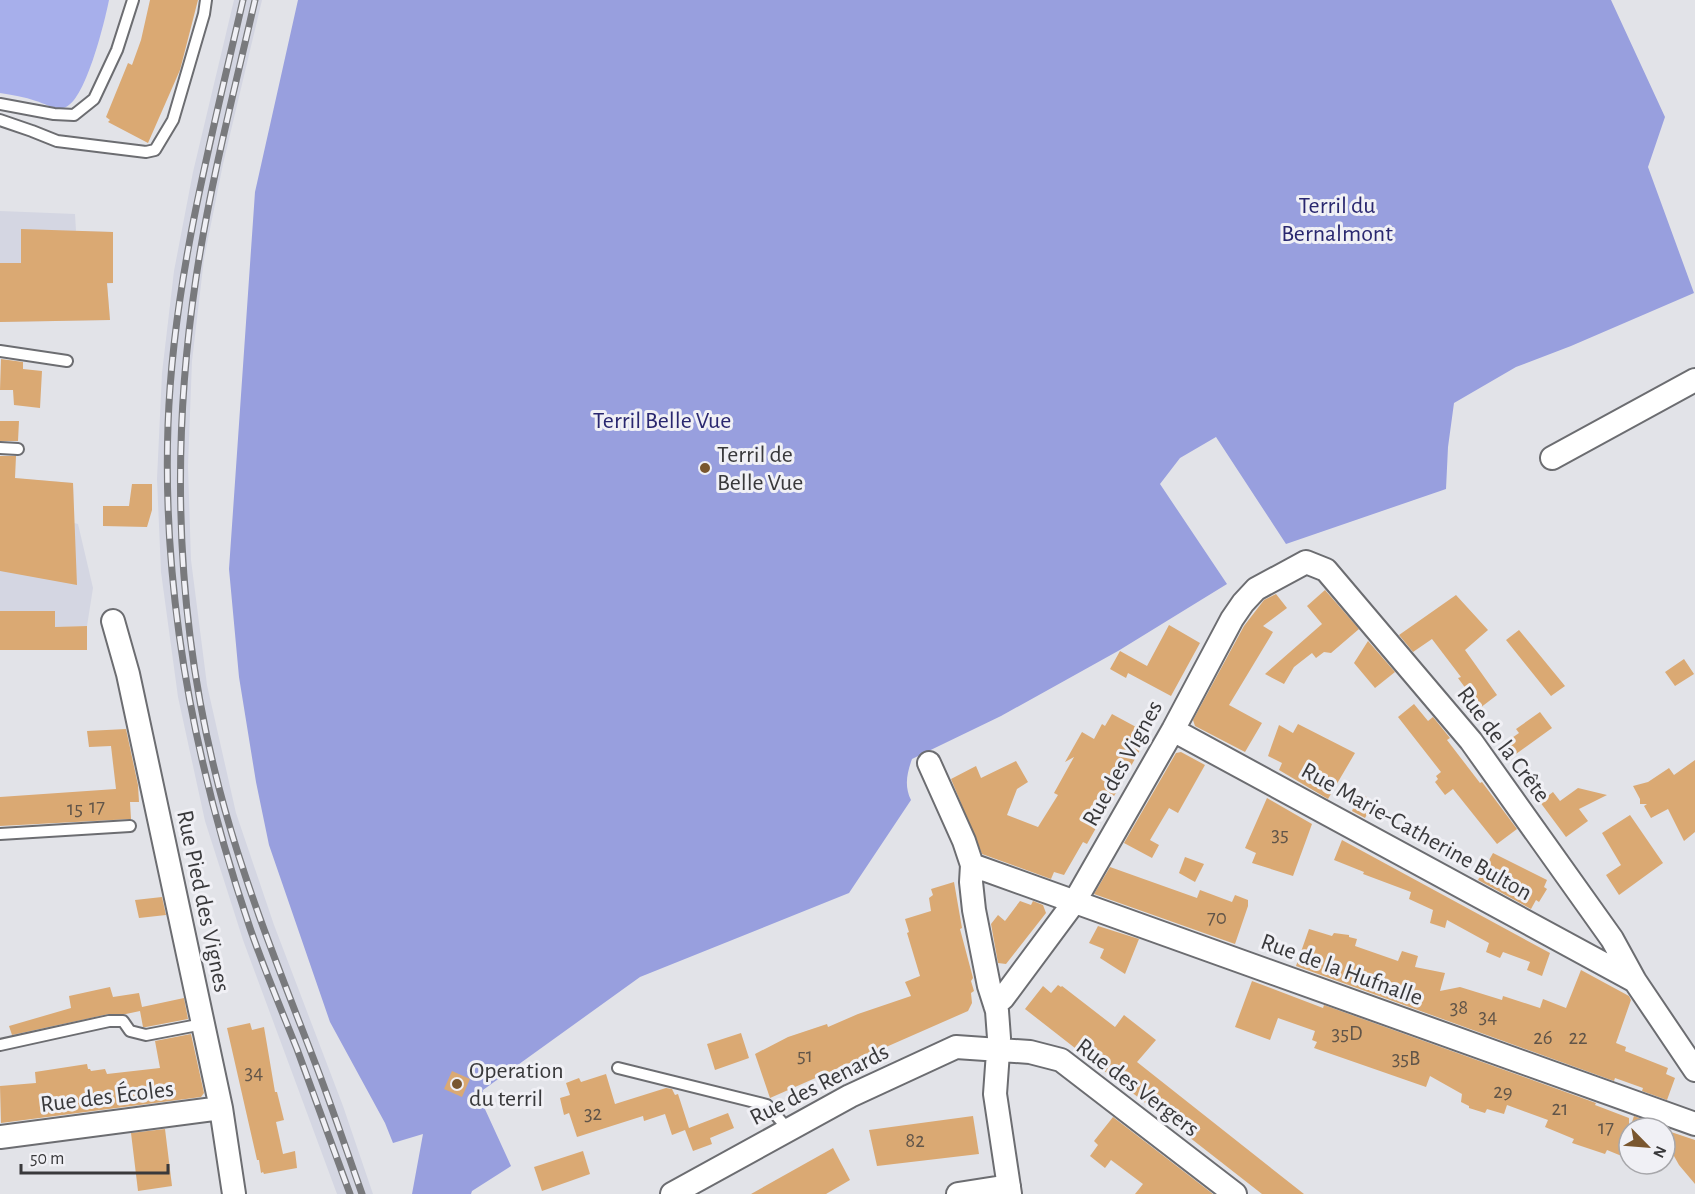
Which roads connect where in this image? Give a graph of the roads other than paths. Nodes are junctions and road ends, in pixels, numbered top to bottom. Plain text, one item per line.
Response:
1 (133, 0) edge
2 (206, 0) edge
3 (0, 104) edge
4 (0, 120) edge
5 (0, 351) edge
6 (67, 361) dead end
7 (1695, 380) edge
8 (0, 448) edge
9 (18, 449) dead end
10 (1552, 458) dead end
11 (1306, 562) joint
12 (113, 621) dead end
13 (1173, 730) junction
14 (929, 763) dead end
15 (130, 826) dead end
16 (0, 834) edge
17 (972, 865) junction
18 (1076, 901) junction
19 (1635, 981) junction
20 (995, 1005) junction
21 (203, 1024) junction
22 (0, 1045) edge
23 (998, 1049) junction
24 (618, 1068) dead end
25 (1695, 1070) edge
26 (221, 1108) junction
27 (1695, 1124) edge
28 (788, 1129) junction
29 (0, 1137) edge
30 (1010, 1190) edge
31 (234, 1194) edge
32 (672, 1194) edge
33 (958, 1194) edge
34 (1235, 1194) edge

1 - 3 lane
2 - 4 lane
5 - 6 lane
7 - 10 street
8 - 9 lane
11 - 13 street, Rue des Vignes
11 - 19 street, Rue de la Crête
12 - 21 street, Rue Pied des Vignes
13 - 18 street, Rue des Vignes
13 - 19 street, Rue Marie-Catherine Bulton
14 - 17 street
15 - 16 lane
17 - 18 street, Rue de la Hufnalle
17 - 20 street
18 - 20 street, Rue des Vignes
18 - 27 street, Rue de la Hufnalle
19 - 25 street, Rue de la Crête
20 - 23 street
21 - 22 lane
21 - 26 street, Rue Pied des Vignes
23 - 28 street, Rue des Renards
23 - 30 street
23 - 34 street, Rue des Vergers
24 - 28 lane
26 - 29 street, Rue des Écoles
26 - 31 street, Rue Pied des Vignes
28 - 32 street, Rue des Renards
30 - 33 street

